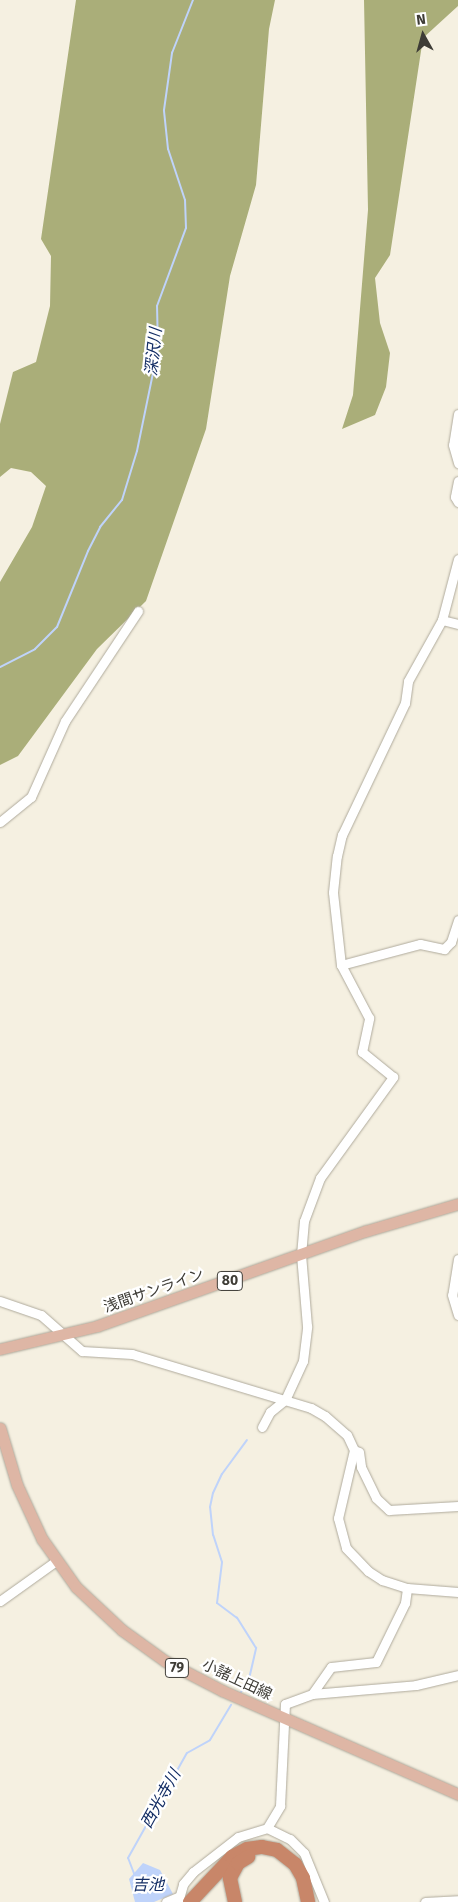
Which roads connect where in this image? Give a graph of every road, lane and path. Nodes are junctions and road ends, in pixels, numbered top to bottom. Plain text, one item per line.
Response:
1 (458, 414) edge
2 (458, 463) edge
3 (458, 481) edge
4 (458, 502) edge
5 (458, 559) edge
6 (138, 611) dead end
7 (442, 620) junction
8 (458, 624) edge
9 (0, 822) edge
10 (458, 920) edge
11 (341, 965) junction
12 (458, 1204) edge
13 (301, 1255) junction
14 (458, 1259) edge
15 (0, 1301) edge
16 (458, 1315) edge
17 (64, 1336) junction
18 (0, 1350) edge
19 (285, 1400) junction
20 (262, 1427) dead end
21 (0, 1428) edge
22 (354, 1450) junction
23 (458, 1506) edge
24 (56, 1560) junction
25 (407, 1588) junction
26 (458, 1592) edge
27 (0, 1601) edge
28 (458, 1675) edge
29 (312, 1694) junction
30 (283, 1718) junction
31 (458, 1794) edge
32 (267, 1828) junction
33 (182, 1900) edge
34 (458, 1900) edge
35 (166, 1902) edge
36 (235, 1902) edge
37 (300, 1902) edge
38 (308, 1902) edge
39 (324, 1902) edge
40 (425, 1902) edge

1 - 2 street
3 - 4 street
5 - 7 street
6 - 9 street
7 - 8 street
7 - 11 street
10 - 11 street
11 - 13 street
12 - 13 main road, 浅間サンライン / 80
13 - 17 main road, 浅間サンライン / 80
13 - 19 street
14 - 16 street
15 - 17 street
17 - 18 main road, 浅間サンライン / 80
17 - 19 street
19 - 20 street
19 - 22 street
21 - 24 main road, 小諸上田線 / 79
22 - 23 street
22 - 25 street
24 - 27 street
24 - 30 main road, 小諸上田線 / 79
25 - 26 street
25 - 29 street
28 - 29 street
29 - 30 street
30 - 31 main road, 小諸上田線 / 79
30 - 32 street
32 - 33 street
32 - 39 street
33 - 35 street
33 - 38 highway
34 - 40 street
36 - 37 highway

